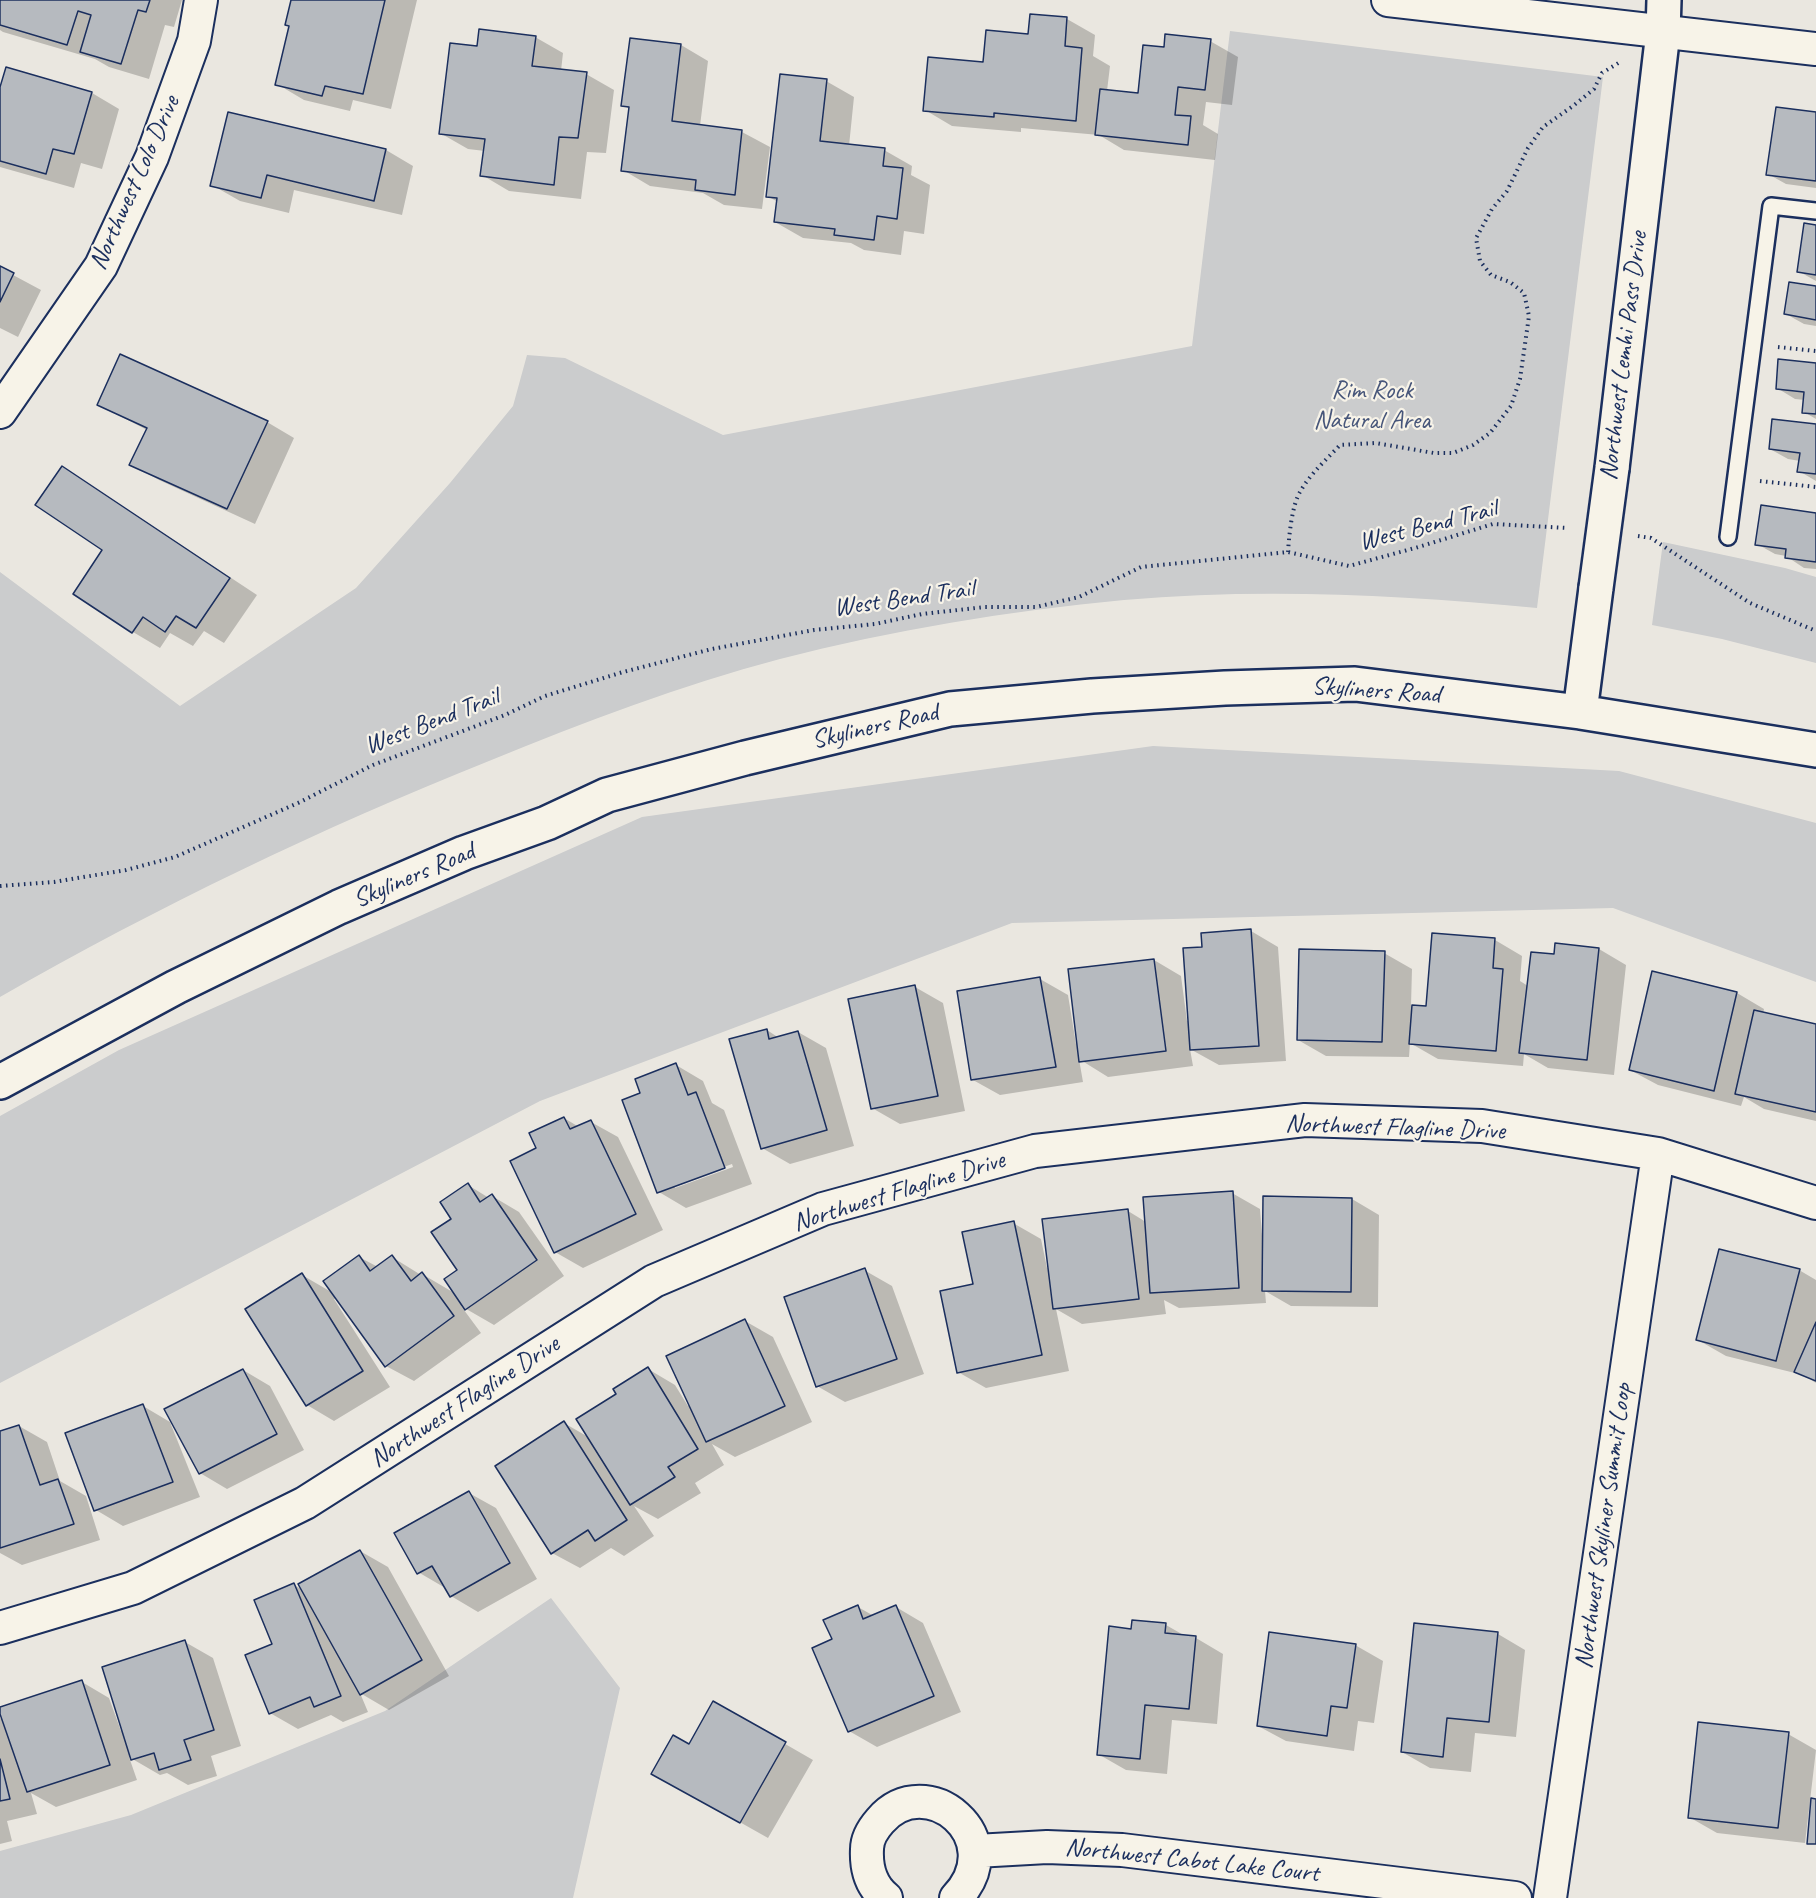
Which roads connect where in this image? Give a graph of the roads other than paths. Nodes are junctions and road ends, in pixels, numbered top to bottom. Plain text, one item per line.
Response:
1 (201, 0) edge
2 (1388, 0) edge
3 (1664, 0) edge
4 (1662, 32) junction
5 (1816, 49) edge
6 (1816, 211) edge
7 (0, 412) edge
8 (1728, 537) dead end
9 (1580, 712) junction
10 (1816, 750) edge
11 (0, 1082) edge
12 (1658, 1154) junction
13 (1816, 1203) edge
14 (0, 1628) edge
15 (976, 1851) junction
16 (886, 1898) edge
17 (956, 1898) edge
18 (1515, 1898) edge
19 (1550, 1898) edge

1 - 7 street, Northwest Lolo Drive
2 - 4 street
3 - 4 street, Northwest Lemhi Pass Drive
4 - 5 street
4 - 9 street, Northwest Lemhi Pass Drive, bridge
6 - 8 lane
9 - 10 street, Skyliners Road
9 - 11 street, Skyliners Road
12 - 13 street, Northwest Flagline Drive
12 - 14 street, Northwest Flagline Drive
12 - 19 street, Northwest Skyliner Summit Loop
15 - 16 street
15 - 17 street
15 - 18 street, Northwest Cabot Lake Court

